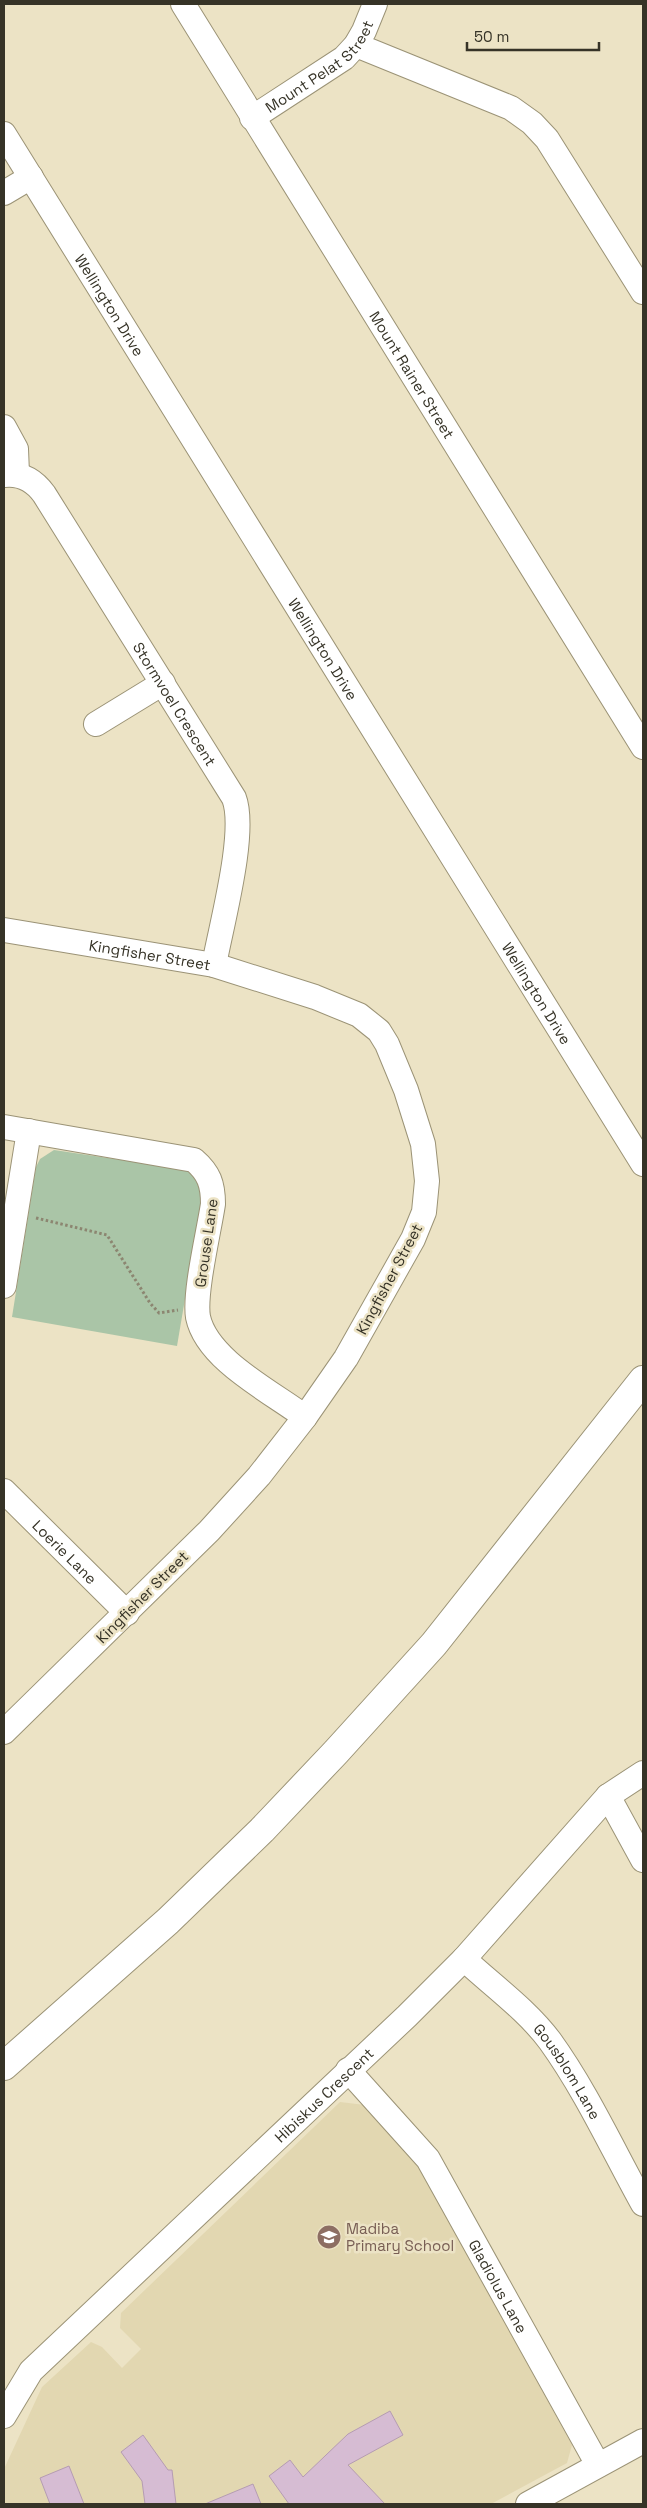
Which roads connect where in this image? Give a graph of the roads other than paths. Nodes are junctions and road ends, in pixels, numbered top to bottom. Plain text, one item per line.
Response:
1 (183, 4) edge
2 (375, 4) edge
3 (356, 45) junction
4 (252, 118) junction
5 (4, 134) edge
6 (31, 177) junction
7 (4, 193) edge
8 (643, 292) edge
9 (4, 427) edge
10 (10, 474) edge
11 (163, 683) junction
12 (96, 724) dead end
13 (643, 747) edge
14 (4, 930) edge
15 (214, 965) junction
16 (4, 1127) edge
17 (29, 1131) junction
18 (643, 1164) edge
19 (4, 1286) edge
20 (643, 1380) edge
21 (304, 1417) junction
22 (4, 1491) edge
23 (127, 1613) junction
24 (4, 1732) edge
25 (643, 1773) edge
26 (608, 1796) junction
27 (643, 1860) edge
28 (464, 1959) junction
29 (4, 2066) edge
30 (348, 2070) junction
31 (643, 2204) edge
32 (4, 2416) edge
33 (643, 2441) edge
34 (598, 2465) junction
35 (528, 2504) edge

1 - 4 street, Mount Rainer Street
2 - 3 street, Mount Pelat Street
3 - 4 street, Mount Pelat Street
3 - 8 street
4 - 13 street, Mount Rainer Street
5 - 6 street, Wellington Drive
6 - 7 street
6 - 18 street, Wellington Drive
9 - 10 street, Stormvoel Crescent
10 - 11 street, Stormvoel Crescent
11 - 12 street
11 - 15 street, Stormvoel Crescent
14 - 15 street, Kingfisher Street
15 - 21 street, Kingfisher Street
16 - 17 street, Grouse Lane
17 - 19 street
17 - 21 street, Grouse Lane
20 - 29 main road
21 - 23 street, Kingfisher Street
22 - 23 street, Loerie Lane
23 - 24 street, Kingfisher Street
25 - 26 street, Hibiskus Crescent
26 - 27 street
26 - 28 street, Hibiskus Crescent
28 - 30 street, Hibiskus Crescent
28 - 31 street, Gousblom Lane
30 - 32 street, Hibiskus Crescent
30 - 34 street, Gladiolus Lane
33 - 34 street
34 - 35 street

